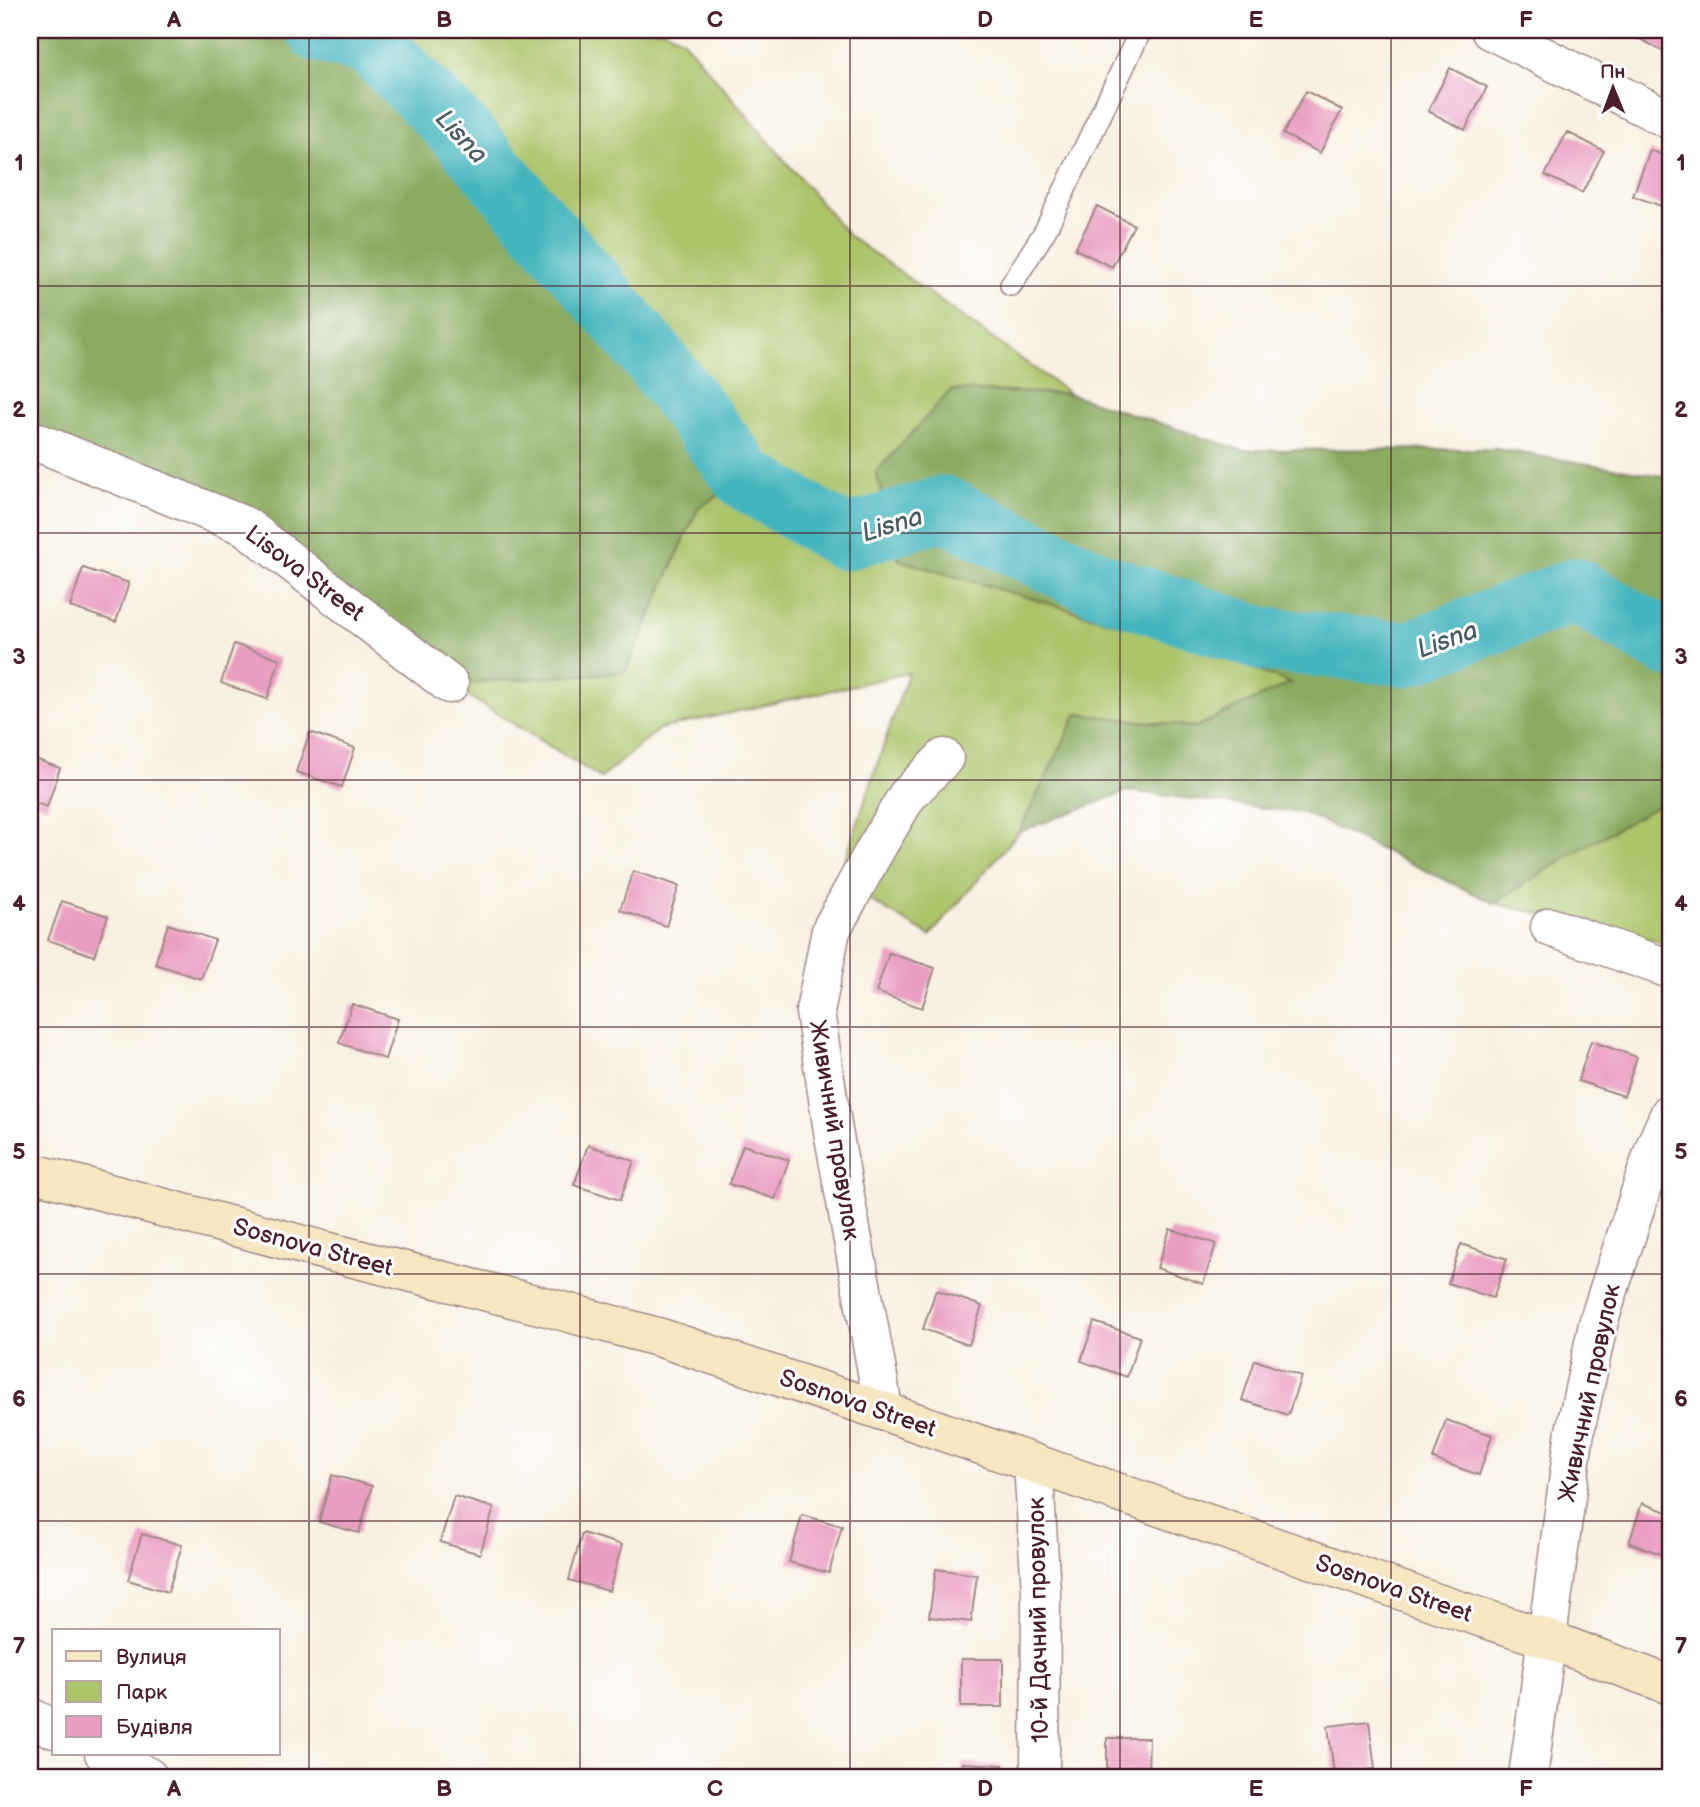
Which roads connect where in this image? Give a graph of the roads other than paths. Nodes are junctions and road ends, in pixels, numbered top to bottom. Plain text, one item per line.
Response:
1 (1141, 30) edge
2 (1490, 30) edge
3 (1670, 120) edge
4 (1011, 285) dead end
5 (30, 439) edge
6 (449, 684) dead end
7 (944, 758) dead end
8 (1550, 927) dead end
9 (1670, 969) edge
10 (1670, 1113) edge
11 (30, 1172) edge
12 (883, 1411) junction
13 (1033, 1463) junction
14 (1547, 1639) junction
15 (1670, 1685) edge
16 (30, 1717) edge
17 (52, 1728) edge
18 (108, 1755) edge
19 (148, 1777) edge
20 (1040, 1777) edge
21 (1528, 1777) edge

1 - 4 lane
2 - 3 street
5 - 6 street, Lisova Street
7 - 12 street, Живичний провулок
8 - 9 street
10 - 14 street, Живичний провулок
11 - 12 street, Sosnova Street
12 - 13 street, Sosnova Street
13 - 14 street, Sosnova Street
13 - 20 street, 10-й Дачний провулок
14 - 15 street, Sosnova Street
14 - 21 street, Живичний провулок
16 - 17 street
18 - 19 street

